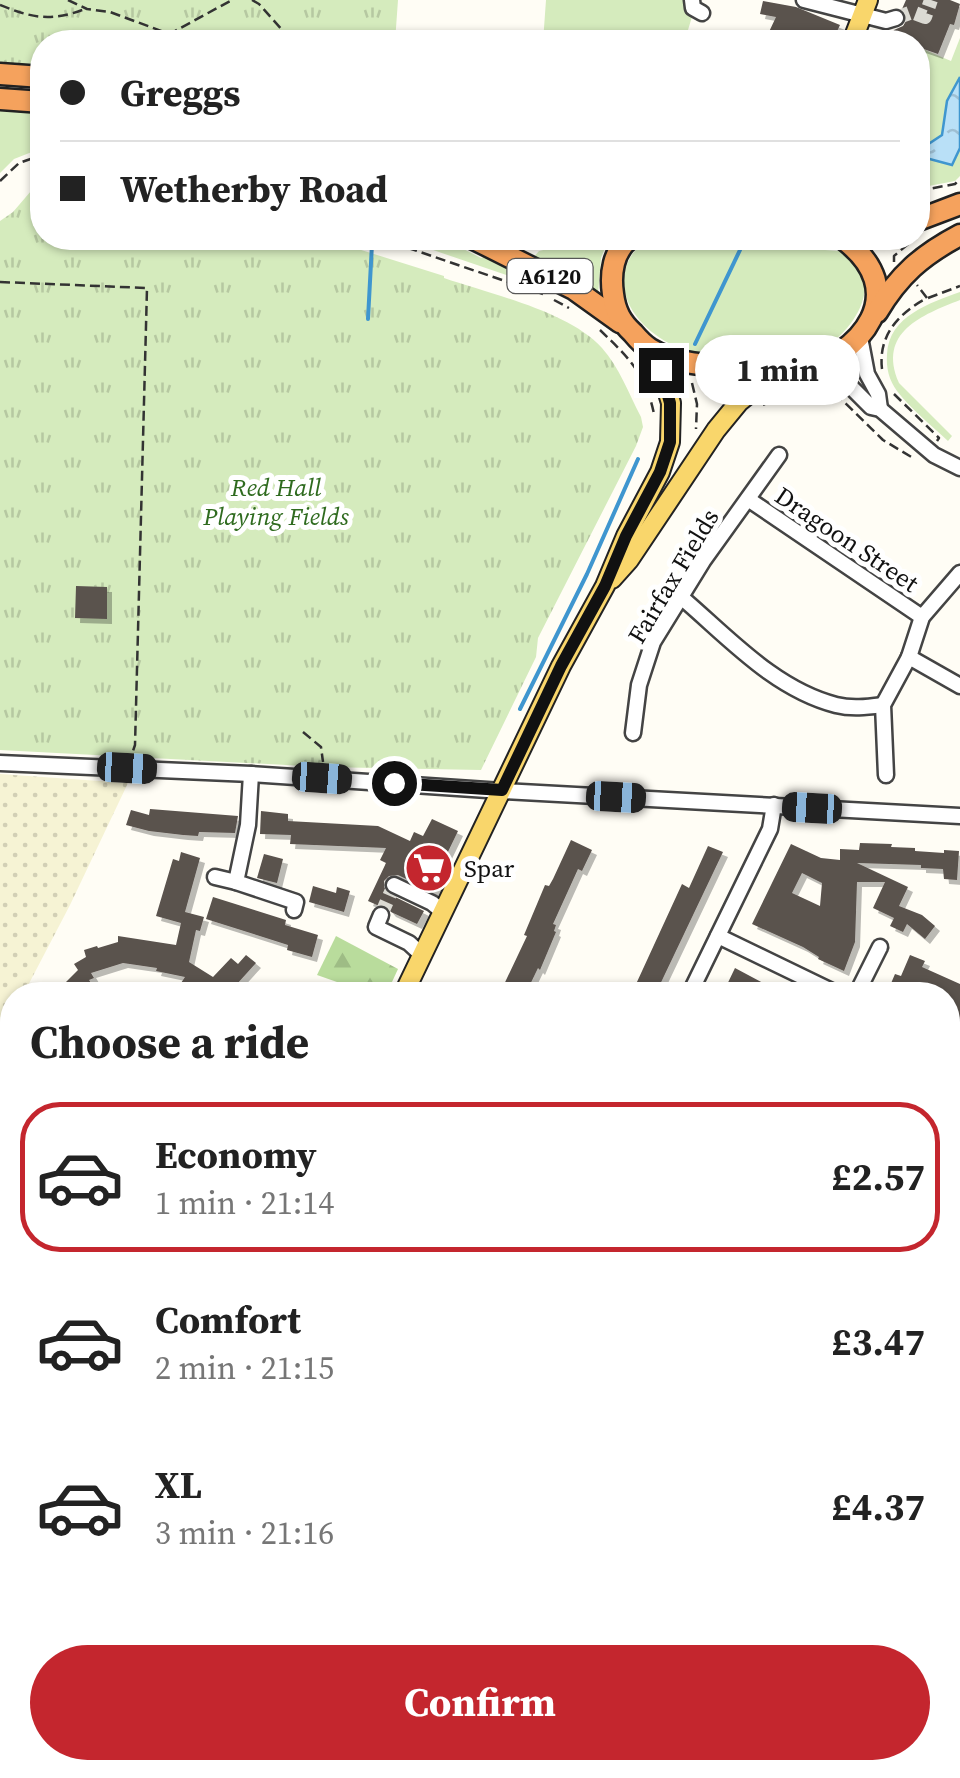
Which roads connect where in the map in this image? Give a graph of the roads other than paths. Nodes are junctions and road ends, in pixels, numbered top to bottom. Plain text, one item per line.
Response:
1 (804, 0) edge
2 (866, 7) edge
3 (896, 18) dead end
4 (0, 74) edge
5 (30, 75) edge
6 (0, 100) edge
7 (30, 101) edge
8 (960, 204) edge
9 (930, 215) edge
10 (960, 236) edge
11 (496, 250) edge
12 (619, 250) edge
13 (856, 250) edge
14 (622, 323) junction
15 (865, 330) junction
16 (648, 349) junction
17 (820, 365) junction
18 (785, 374) junction
19 (880, 409) junction
20 (779, 455) dead end
21 (960, 468) edge
22 (748, 499) junction
23 (960, 573) edge
24 (605, 586) junction
25 (681, 597) junction
26 (922, 617) junction
27 (909, 657) junction
28 (960, 686) edge
29 (884, 705) junction
30 (632, 733) dead end
31 (0, 763) edge
32 (251, 774) junction
33 (886, 775) dead end
34 (502, 790) junction
35 (774, 805) junction
36 (960, 816) edge
37 (216, 877) dead end
38 (236, 882) junction
39 (394, 885) dead end
40 (452, 893) junction
41 (416, 896) junction
42 (294, 910) dead end
43 (443, 912) junction
44 (381, 914) dead end
45 (718, 936) junction
46 (880, 947) dead end
47 (422, 955) junction
48 (408, 982) edge
49 (696, 982) edge
50 (813, 982) edge
51 (862, 982) edge

1 - 2 street
2 - 3 street
4 - 5 highway
6 - 7 highway
8 - 9 highway
10 - 15 highway
11 - 14 highway, A6120
12 - 14 highway
13 - 15 highway
14 - 16 highway
15 - 17 highway
15 - 19 street
16 - 18 highway
16 - 24 main road
17 - 18 highway
17 - 19 street
18 - 24 main road
19 - 21 street
20 - 22 street, Fairfax Fields
22 - 25 street, Fairfax Fields
22 - 26 street, Dragoon Street
23 - 26 street
24 - 34 main road
25 - 29 street
25 - 30 street, Fairfax Fields
26 - 27 street
27 - 28 street
27 - 29 street
29 - 33 street
31 - 32 street
32 - 34 street
32 - 38 street
34 - 35 street
34 - 40 main road
35 - 36 street
35 - 45 street
37 - 38 street
38 - 42 street
39 - 41 street
40 - 41 street
40 - 43 main road
41 - 43 street
43 - 47 main road
44 - 47 street
45 - 49 street
45 - 50 street
46 - 51 street
47 - 48 main road

